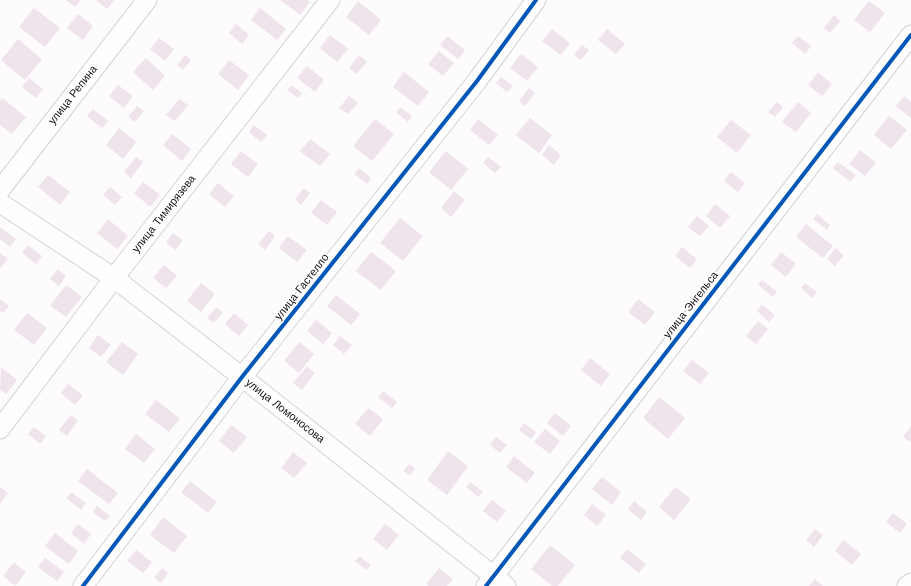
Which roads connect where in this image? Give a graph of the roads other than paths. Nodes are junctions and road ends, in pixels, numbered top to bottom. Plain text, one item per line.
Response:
1 (147, 0) edge
2 (330, 0) edge
3 (536, 0) edge
4 (911, 35) edge
5 (0, 190) edge
6 (0, 203) edge
7 (114, 278) junction
8 (242, 377) junction
9 (0, 429) edge
10 (495, 583) edge
11 (911, 583) edge
12 (83, 586) edge
13 (907, 586) edge

1 - 5 street, улица Репина
2 - 7 street, улица Тимирязева
3 - 8 street, улица Гастелло
4 - 10 street, улица Энгельса
6 - 7 street, улица Ломоносова
7 - 8 street, улица Ломоносова
7 - 9 street, улица Тимирязева
8 - 10 street, улица Ломоносова
8 - 12 street, улица Гастелло
11 - 13 street

